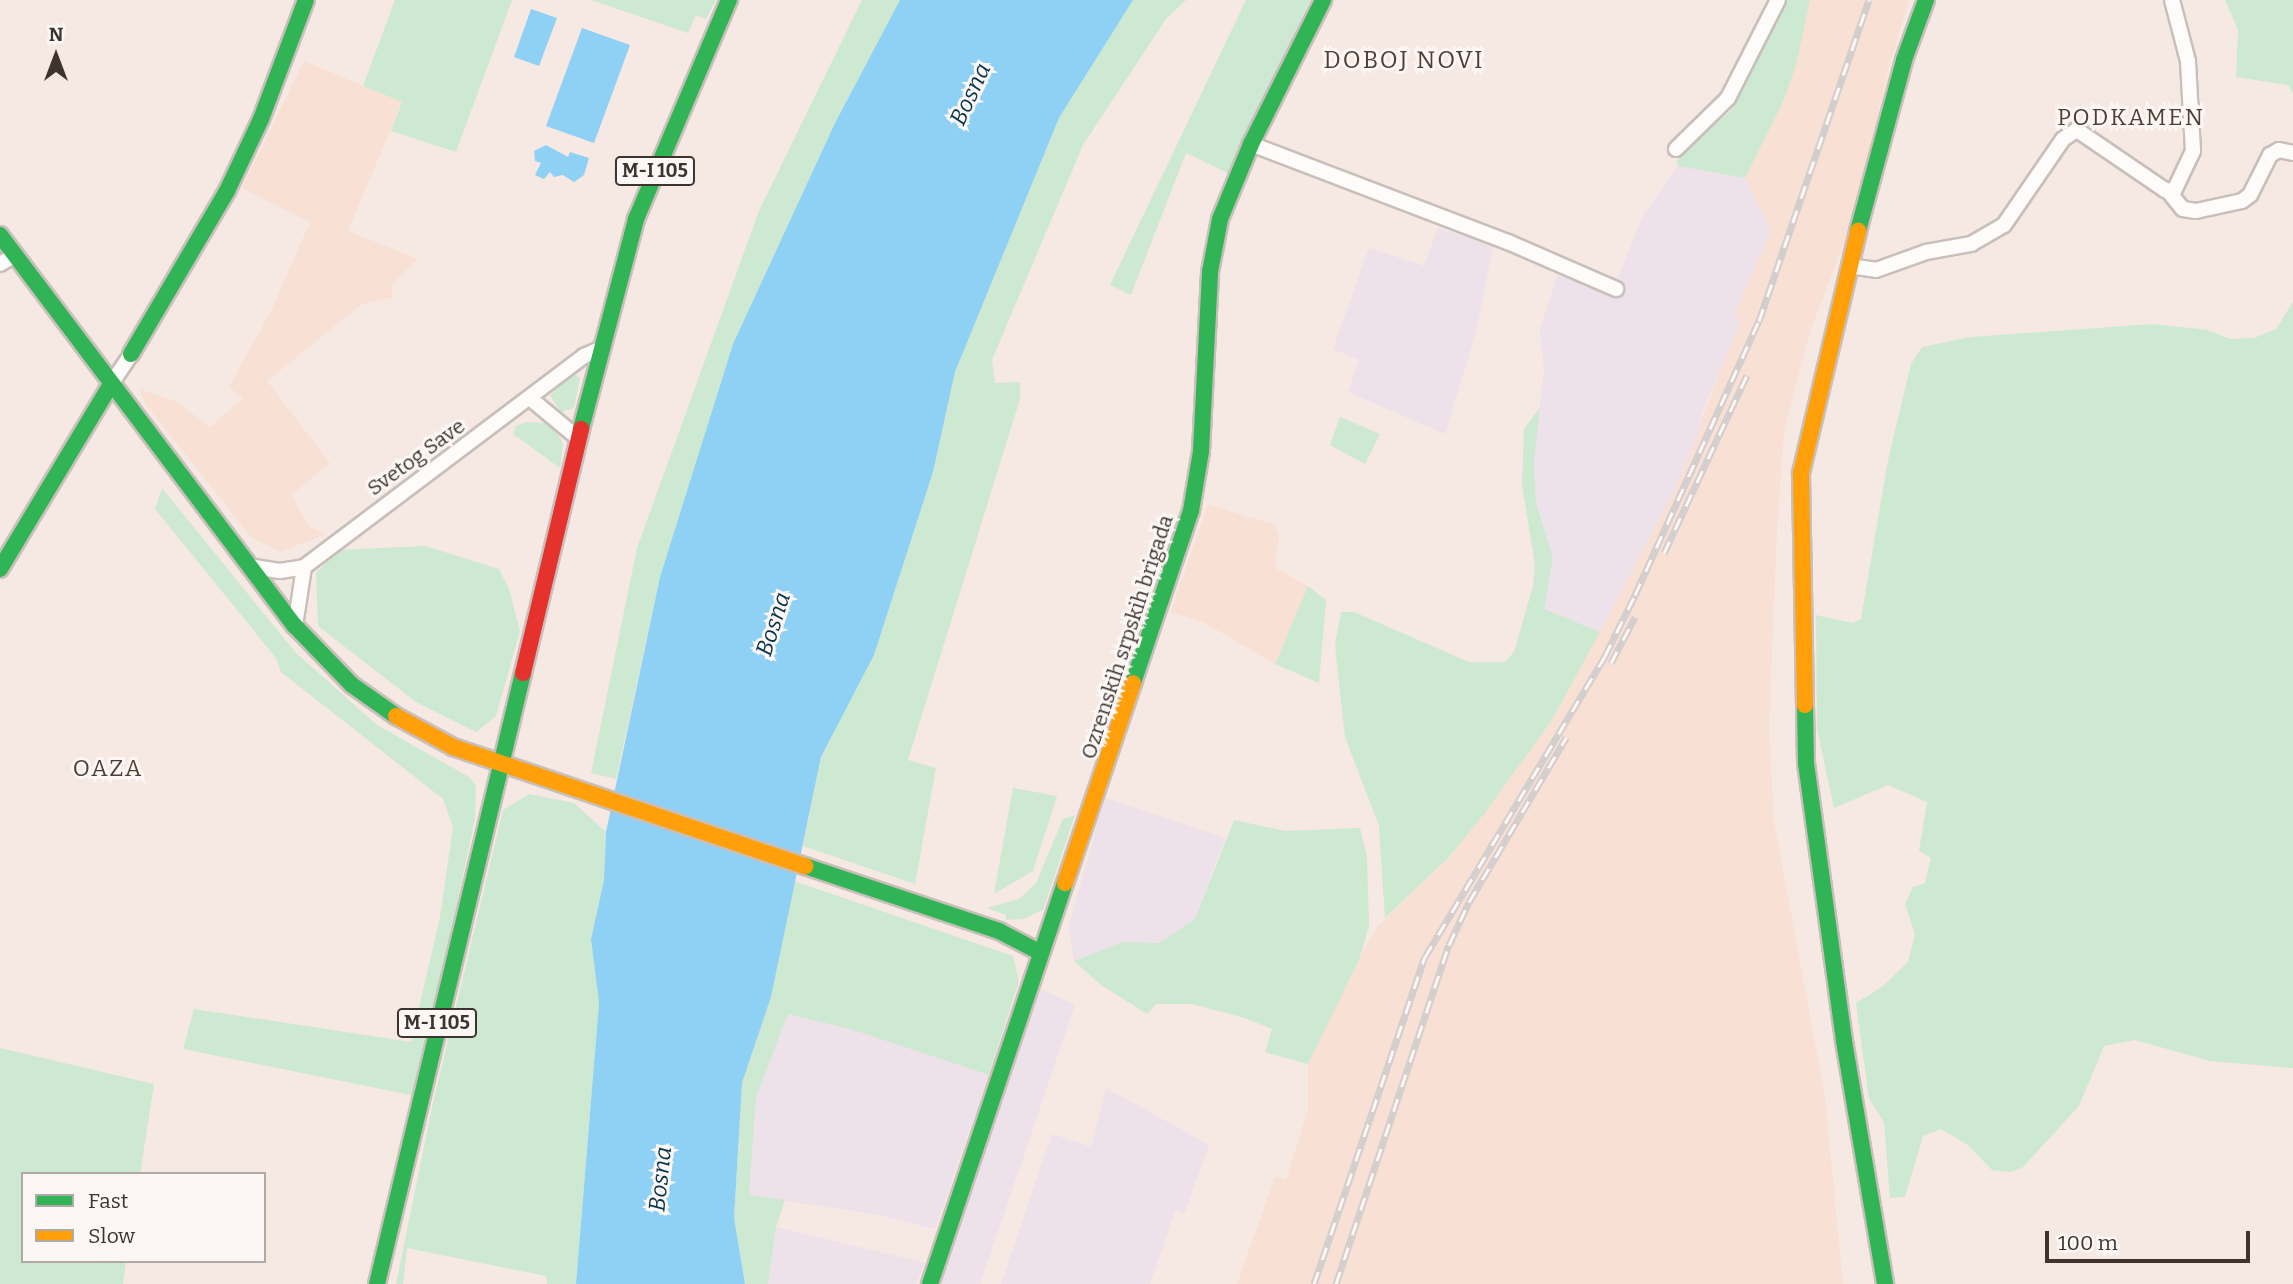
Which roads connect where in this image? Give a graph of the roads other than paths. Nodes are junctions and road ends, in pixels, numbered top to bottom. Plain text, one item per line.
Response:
1 (306, 0) edge
2 (729, 0) edge
3 (1323, 0) edge
4 (1778, 0) edge
5 (1926, 0) edge
6 (2172, 0) edge
7 (1251, 144) junction
8 (1676, 149) dead end
9 (2293, 153) edge
10 (2169, 192) junction
11 (0, 235) edge
12 (15, 255) junction
13 (0, 264) edge
14 (1849, 266) junction
15 (1616, 289) dead end
16 (600, 349) junction
17 (131, 354) joint
18 (111, 384) junction
19 (531, 399) junction
20 (579, 439) junction
21 (248, 566) junction
22 (304, 567) junction
23 (0, 569) edge
24 (295, 626) junction
25 (500, 762) junction
26 (1041, 953) junction
27 (377, 1284) edge
28 (930, 1284) edge
29 (1885, 1284) edge

1 - 17 street
2 - 16 street, M-I 105
3 - 7 street, Ozrenskih srpskih brigada
4 - 8 street
5 - 14 street
6 - 10 street
7 - 15 street
7 - 26 street, Ozrenskih srpskih brigada
9 - 10 street
10 - 14 street
11 - 12 street
12 - 13 street
12 - 18 street
14 - 29 street
16 - 19 street, Svetog Save
16 - 20 street, M-I 105
17 - 18 street
18 - 21 street
18 - 23 street
19 - 20 street
19 - 22 street, Svetog Save
20 - 25 street, M-I 105
21 - 22 street
21 - 24 street
22 - 24 street
24 - 25 street
25 - 26 street
25 - 27 street, M-I 105
26 - 28 street, Ozrenskih srpskih brigada

